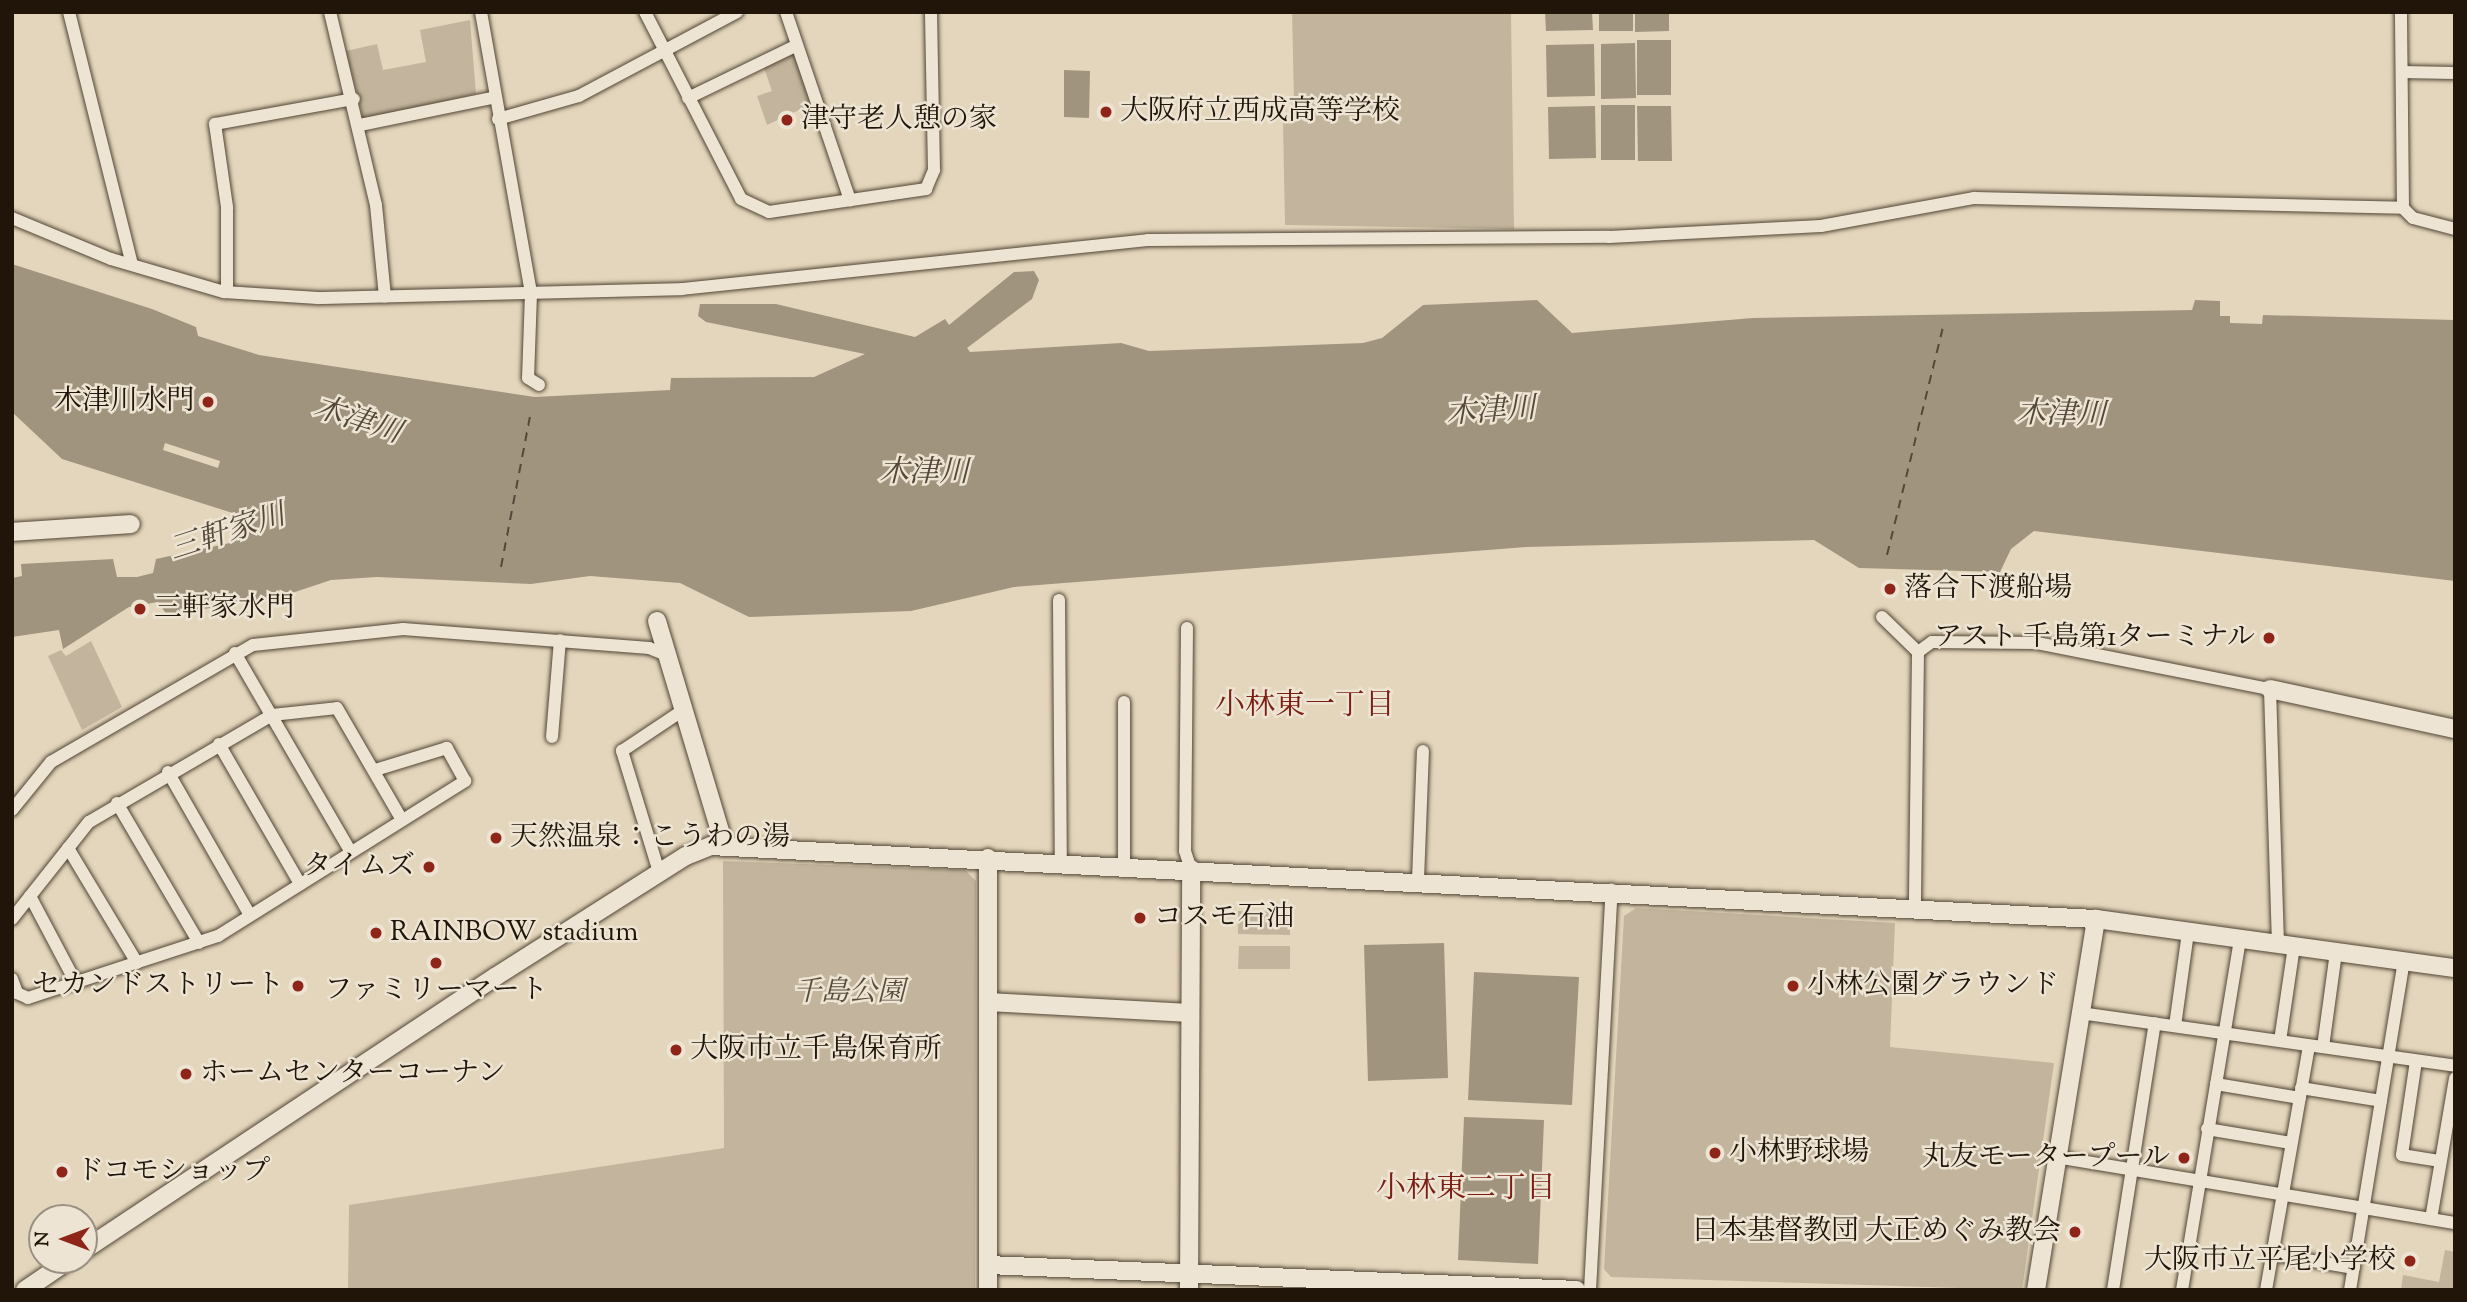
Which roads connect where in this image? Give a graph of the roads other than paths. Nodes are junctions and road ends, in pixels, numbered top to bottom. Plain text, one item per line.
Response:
1 (69, 12) edge
2 (330, 12) edge
3 (481, 12) edge
4 (645, 12) edge
5 (737, 12) edge
6 (786, 12) edge
7 (931, 12) edge
8 (2401, 12) edge
9 (797, 46) junction
10 (663, 48) junction
11 (2402, 72) junction
12 (2455, 73) edge
13 (492, 98) junction
14 (354, 99) junction
15 (688, 99) junction
16 (498, 119) junction
17 (360, 125) junction
18 (850, 200) junction
19 (2403, 208) junction
20 (12, 218) edge
21 (2455, 229) edge
22 (132, 264) junction
23 (227, 292) junction
24 (531, 293) junction
25 (385, 297) junction
26 (539, 385) dead end
27 (131, 524) dead end
28 (12, 532) edge
29 (1059, 600) dead end
30 (1882, 617) dead end
31 (657, 621) dead end
32 (1187, 628) dead end
33 (560, 640) junction
34 (1917, 652) junction
35 (235, 653) junction
36 (671, 659) junction
37 (2270, 689) junction
38 (1124, 702) dead end
39 (685, 709) junction
40 (272, 715) junction
41 (2455, 729) edge
42 (552, 737) dead end
43 (219, 744) junction
44 (1423, 751) dead end
45 (375, 770) junction
46 (168, 772) junction
47 (117, 803) junction
48 (12, 810) edge
49 (402, 820) junction
50 (724, 845) junction
51 (68, 848) junction
52 (351, 852) junction
53 (989, 858) junction
54 (1061, 861) junction
55 (1124, 865) junction
56 (1191, 869) junction
57 (659, 872) junction
58 (1418, 880) junction
59 (300, 884) junction
60 (1612, 890) junction
61 (30, 896) junction
62 (1915, 908) junction
63 (250, 915) junction
64 (12, 919) edge
65 (2096, 919) junction
66 (2188, 932) junction
67 (2240, 939) junction
68 (199, 943) junction
69 (2286, 945) junction
70 (2336, 952) junction
71 (2404, 962) junction
72 (137, 963) junction
73 (2455, 968) edge
74 (12, 979) edge
75 (76, 983) junction
76 (988, 1002) junction
77 (1190, 1013) junction
78 (2080, 1013) junction
79 (2155, 1023) junction
80 (2175, 1026) junction
81 (2225, 1033) junction
82 (2280, 1041) junction
83 (2309, 1045) junction
84 (2323, 1047) junction
85 (2388, 1057) junction
86 (2416, 1060) junction
87 (2455, 1066) edge
88 (2455, 1078) edge
89 (2216, 1084) junction
90 (2300, 1093) junction
91 (2381, 1101) junction
92 (2207, 1129) junction
93 (2291, 1143) junction
94 (2056, 1157) junction
95 (2441, 1161) junction
96 (2131, 1169) junction
97 (2199, 1180) junction
98 (2282, 1195) junction
99 (2363, 1208) junction
100 (2431, 1219) junction
101 (2455, 1223) edge
102 (98, 1241) edge
103 (2272, 1254) junction
104 (988, 1265) junction
105 (2354, 1268) junction
106 (48, 1274) edge
107 (1189, 1283) edge
108 (1547, 1289) edge
109 (25, 1290) edge
110 (988, 1290) edge
111 (1576, 1290) edge
112 (1590, 1290) edge
113 (2036, 1290) edge
114 (2113, 1290) edge
115 (2182, 1290) edge
116 (2266, 1290) edge
117 (2350, 1290) edge

1 - 22 street
2 - 14 street
3 - 13 street
4 - 10 street
5 - 10 street
6 - 9 street
7 - 18 street
8 - 11 street
9 - 15 street
9 - 18 street
10 - 15 street
10 - 16 street
11 - 12 street
11 - 19 street
13 - 16 street
13 - 17 street
14 - 17 street
14 - 23 street
15 - 18 street
16 - 24 street
17 - 25 street
19 - 21 street
19 - 24 street
20 - 22 street
22 - 23 street
23 - 25 street
24 - 25 street
24 - 26 street
27 - 28 street
29 - 54 street
30 - 34 street
31 - 36 street
32 - 56 street
33 - 35 street
33 - 36 street
33 - 42 street
34 - 37 street
34 - 62 street
35 - 40 street
35 - 48 street
36 - 39 street
37 - 41 street
37 - 69 street
38 - 55 street
39 - 50 street
39 - 57 street
40 - 43 street
40 - 45 street
40 - 52 street
43 - 46 street
43 - 59 street
44 - 58 street
45 - 49 street
45 - 49 street
46 - 47 street
46 - 63 street
47 - 51 street
47 - 68 street
49 - 52 street
50 - 53 street
50 - 57 street
51 - 61 street
51 - 72 street
52 - 59 street
53 - 54 street
53 - 76 street
54 - 55 street
55 - 56 street
56 - 58 street
56 - 77 street
57 - 102 street
58 - 60 street
59 - 63 street
60 - 62 street
60 - 112 street
61 - 64 street
61 - 75 street
62 - 65 street
63 - 68 street
65 - 66 street
65 - 78 street
66 - 67 street
66 - 80 street
67 - 69 street
67 - 81 street
68 - 72 street
69 - 70 street
69 - 82 street
70 - 71 street
70 - 84 street
71 - 73 street
71 - 85 street
72 - 75 street
74 - 75 street
76 - 77 street
76 - 104 street
77 - 107 street
78 - 79 street
78 - 94 street
79 - 80 street
79 - 96 street
80 - 81 street
81 - 82 street
81 - 89 street
82 - 83 street
83 - 84 street
83 - 90 street
84 - 85 street
85 - 86 street
85 - 91 street
86 - 87 street
86 - 95 street
88 - 95 street
89 - 90 street
89 - 92 street
90 - 91 street
90 - 93 street
91 - 99 street
92 - 93 street
92 - 97 street
93 - 98 street
94 - 96 street
94 - 113 street
95 - 100 street
96 - 97 street
96 - 114 street
97 - 98 street
97 - 115 street
98 - 99 street
98 - 103 street
99 - 100 street
99 - 105 street
100 - 101 street
103 - 105 street
103 - 116 street
104 - 107 street
104 - 110 street
105 - 117 street
106 - 109 street
107 - 108 street
108 - 111 street

